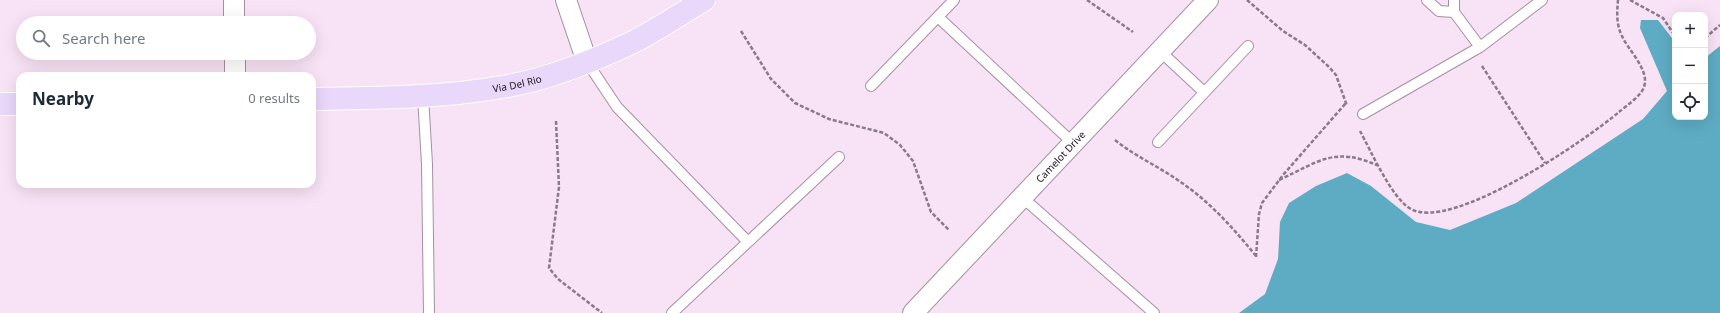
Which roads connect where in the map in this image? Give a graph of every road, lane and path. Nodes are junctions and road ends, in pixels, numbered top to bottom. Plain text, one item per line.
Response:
1 (234, 0) edge
2 (566, 0) edge
3 (704, 0) edge
4 (954, 0) edge
5 (1087, 0) edge
6 (1208, 0) edge
7 (1247, 0) edge
8 (1427, 0) edge
9 (1454, 0) edge
10 (1542, 0) edge
11 (1618, 0) edge
12 (1630, 0) edge
13 (1454, 12) junction
14 (234, 16) edge
15 (938, 17) junction
16 (1720, 25) edge
17 (741, 31) dead end
18 (1133, 32) dead end
19 (1672, 32) edge
20 (1708, 35) edge
21 (1248, 46) dead end
22 (1476, 49) junction
23 (1161, 52) junction
24 (235, 60) edge
25 (587, 62) junction
26 (235, 72) edge
27 (871, 86) dead end
28 (1204, 92) junction
29 (422, 96) junction
30 (316, 99) edge
31 (1347, 103) junction
32 (0, 104) edge
33 (16, 104) edge
34 (1350, 112) dead end
35 (1363, 114) dead end
36 (556, 121) dead end
37 (1357, 126) dead end
38 (1115, 140) dead end
39 (1158, 142) dead end
40 (1074, 144) junction
41 (839, 157) dead end
42 (1545, 163) junction
43 (1380, 166) junction
44 (1278, 181) junction
45 (1023, 198) junction
46 (948, 230) dead end
47 (747, 241) junction
48 (429, 313) edge
49 (602, 313) edge
50 (672, 313) edge
51 (913, 313) edge
52 (1154, 313) edge

1 - 14 street
2 - 25 street
3 - 25 main road, Via Del Rio
4 - 15 lane
5 - 18 path
6 - 23 street, Camelot Drive
7 - 31 path
8 - 13 lane
9 - 13 lane
10 - 22 lane
11 - 42 path
12 - 19 path
13 - 22 lane
15 - 27 lane
15 - 40 lane
16 - 20 path
17 - 46 path
21 - 28 lane
22 - 35 lane
22 - 42 path
23 - 28 lane
23 - 40 street, Camelot Drive
24 - 26 street
25 - 29 main road, Via Del Rio
25 - 47 lane
28 - 39 lane
29 - 30 main road, Via Del Rio
29 - 48 lane
31 - 34 path
31 - 44 path
32 - 33 main road
36 - 49 path
37 - 43 path
38 - 44 path
40 - 45 street, Camelot Drive
41 - 47 lane
42 - 43 path
43 - 44 path
45 - 51 street, Camelot Drive
45 - 52 lane
47 - 50 lane

